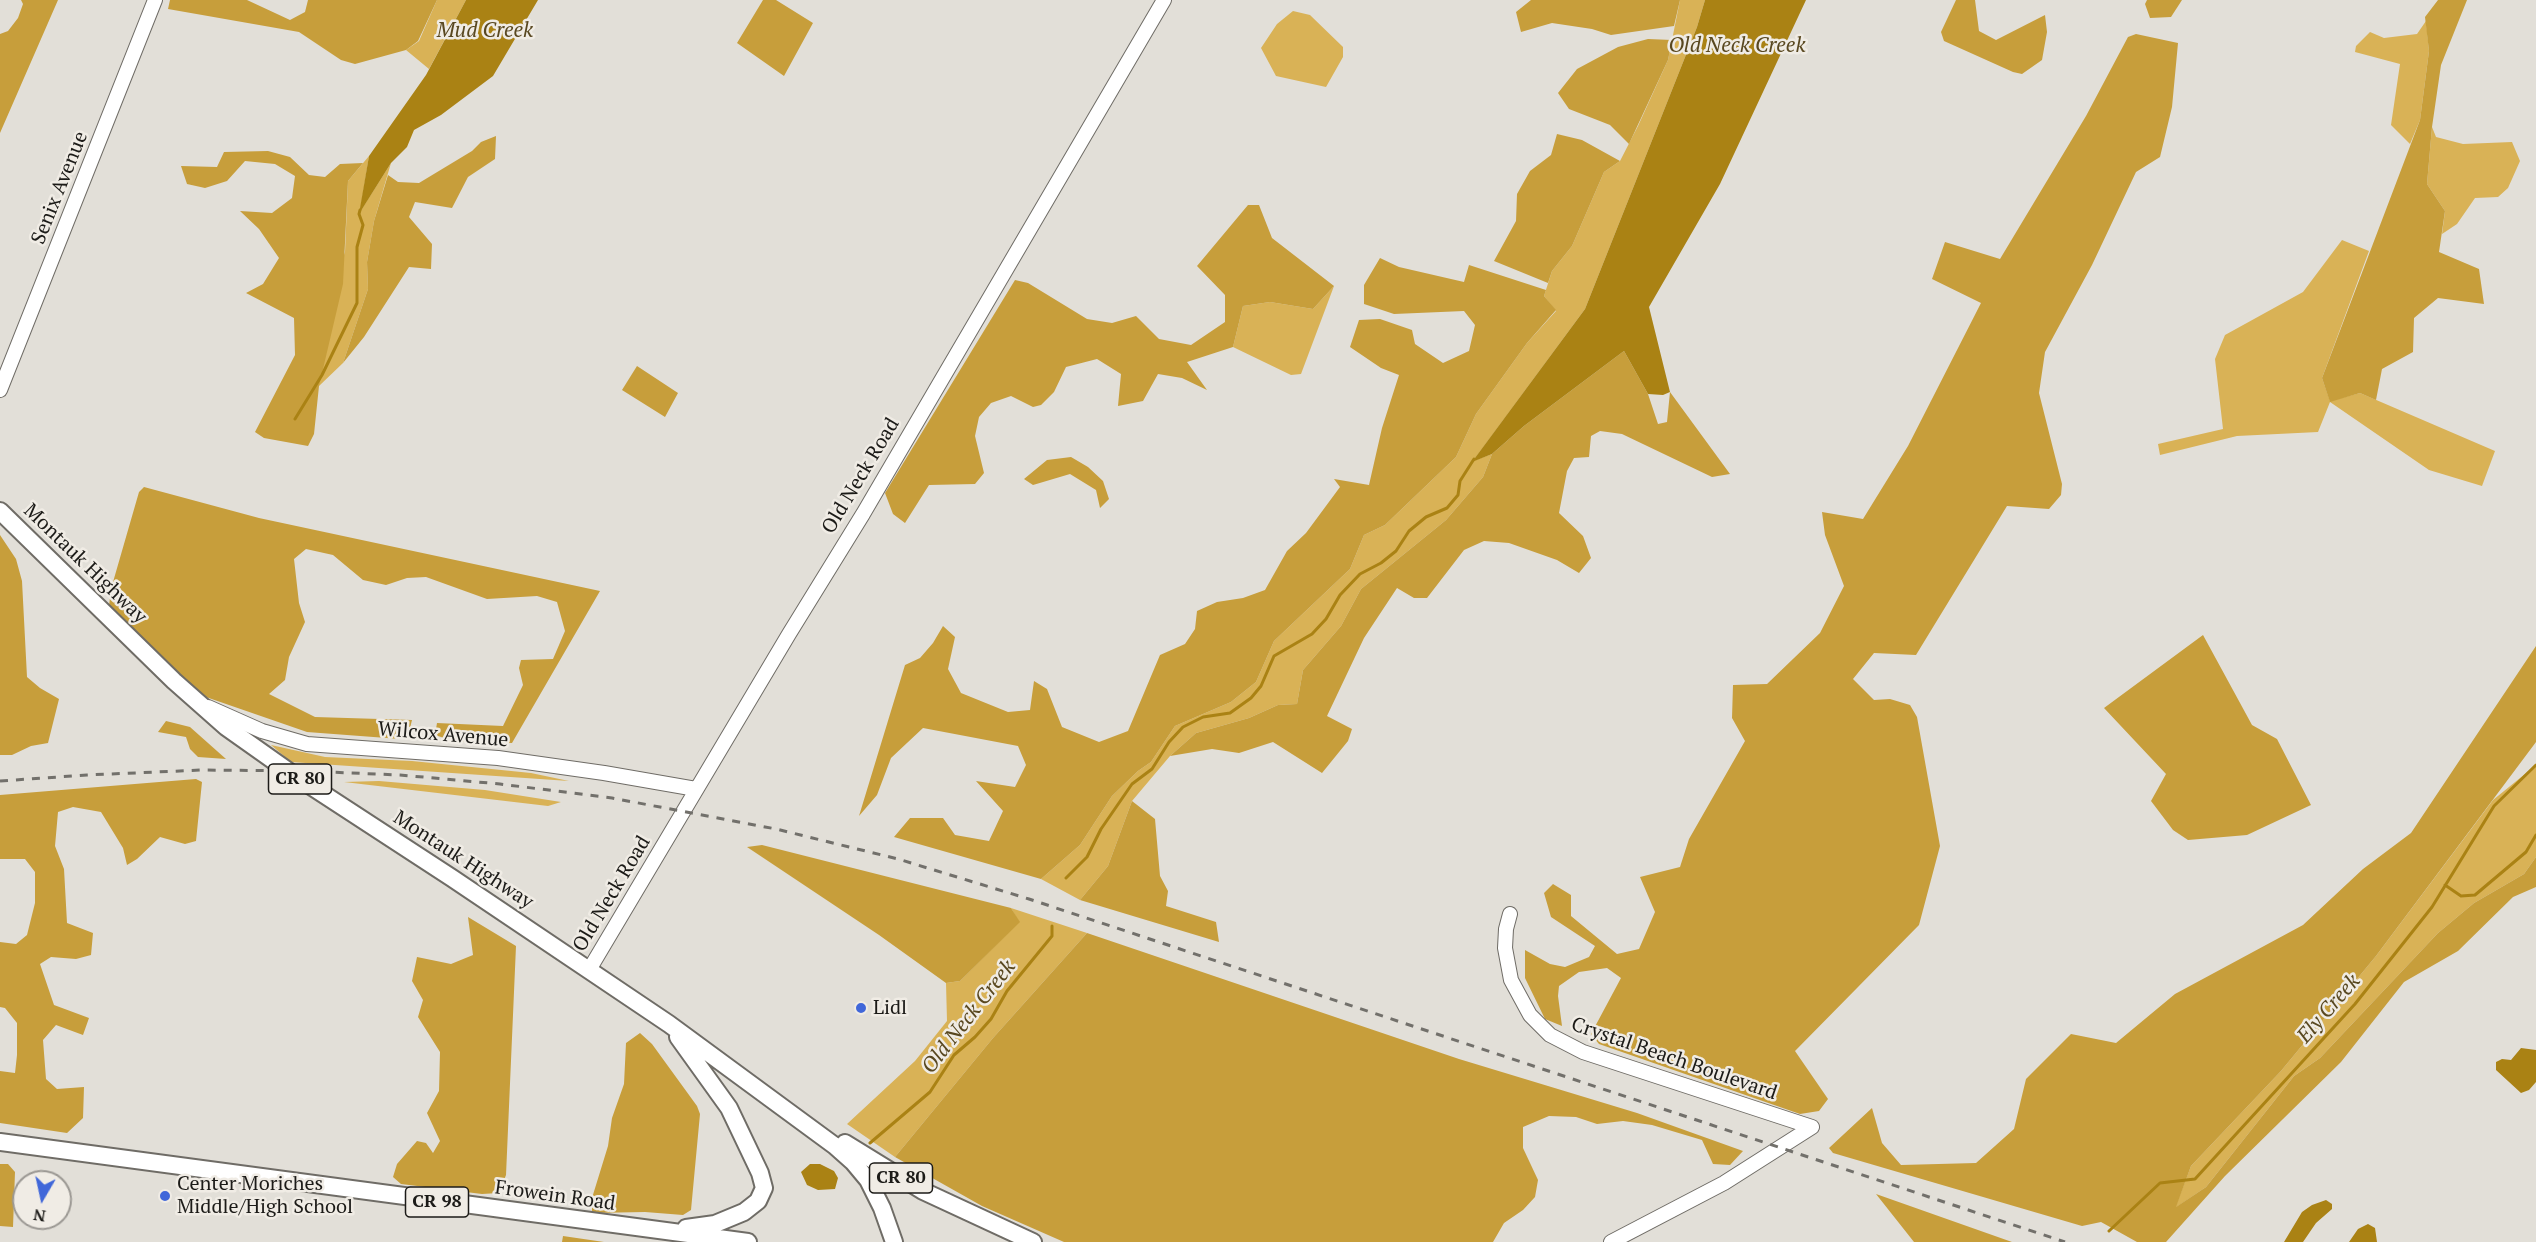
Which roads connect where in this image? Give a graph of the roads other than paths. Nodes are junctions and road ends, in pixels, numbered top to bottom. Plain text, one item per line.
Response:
1 (155, 0) edge
2 (1164, 0) edge
3 (0, 390) edge
4 (0, 511) edge
5 (193, 699) junction
6 (696, 789) junction
7 (1510, 914) dead end
8 (589, 970) junction
9 (669, 1024) junction
10 (775, 1102) junction
11 (0, 1142) edge
12 (658, 1230) junction
13 (748, 1242) edge
14 (894, 1242) edge
15 (1033, 1242) edge
16 (1611, 1242) edge

1 - 3 street, Senix Avenue
2 - 6 street, Old Neck Road
4 - 5 main road, Montauk Highway / CR 80
5 - 6 street, Wilcox Avenue
5 - 8 main road, Montauk Highway / CR 80
6 - 8 street, Old Neck Road
7 - 16 street, Crystal Beach Boulevard
8 - 9 main road, Montauk Highway / CR 80
9 - 10 main road, Montauk Highway / CR 80
9 - 12 main road
10 - 14 main road, Montauk Highway / CR 80
10 - 15 main road, CR 80
11 - 12 main road, Frowein Road / CR 98
12 - 13 main road, Frowein Road / CR 98

